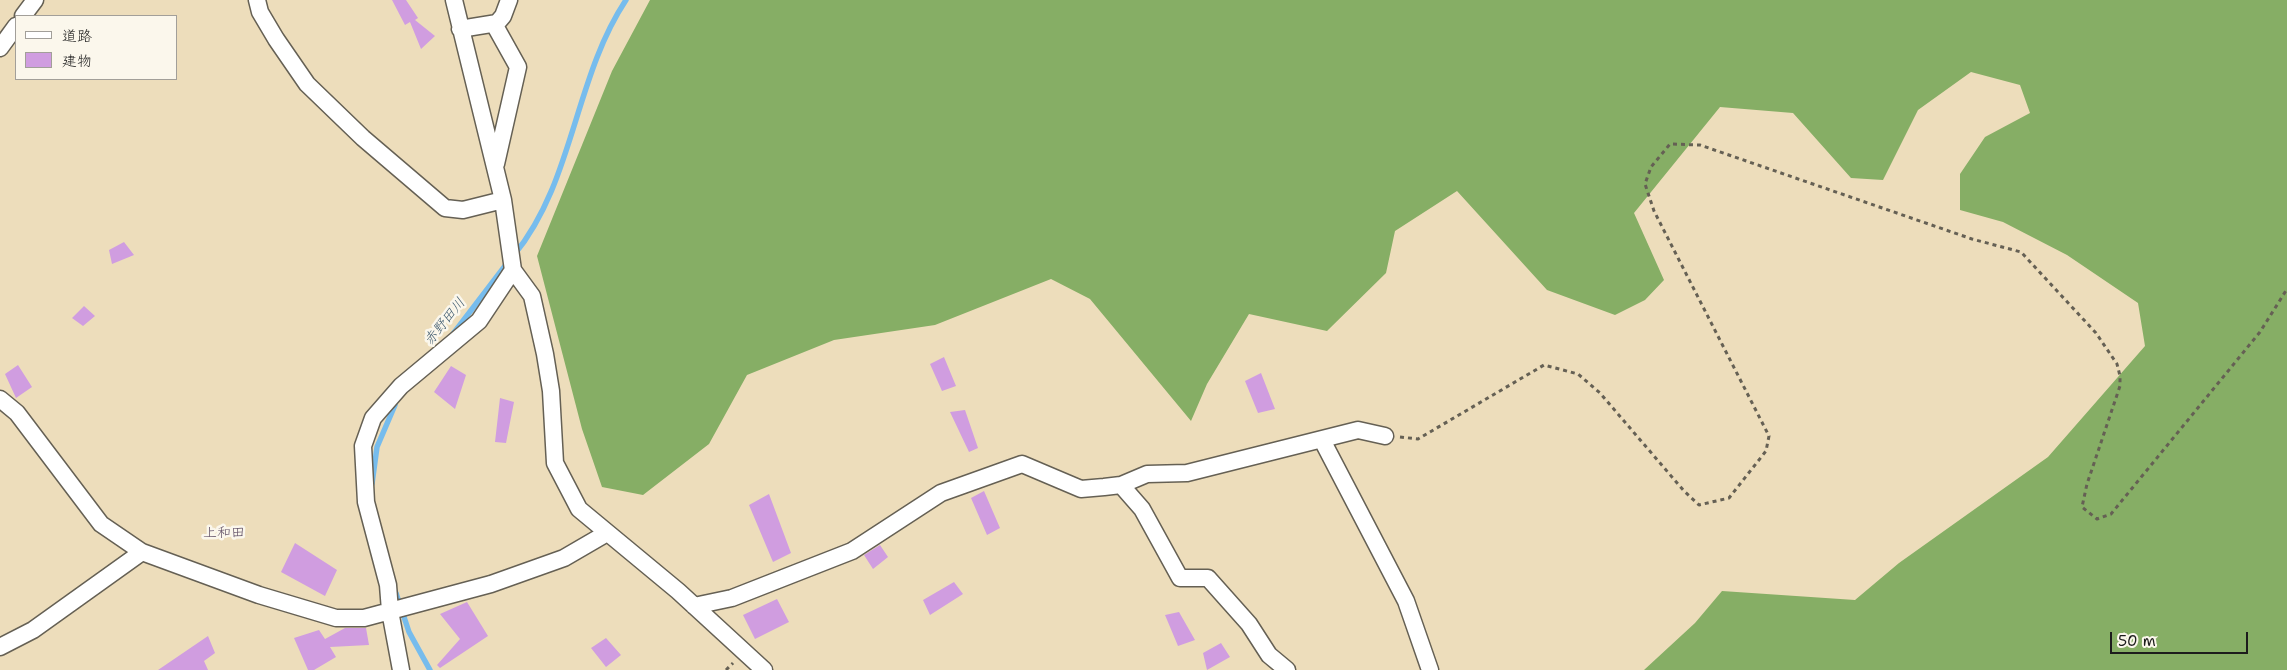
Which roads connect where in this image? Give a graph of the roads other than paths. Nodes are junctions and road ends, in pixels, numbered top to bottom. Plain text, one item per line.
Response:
1 (35, 0) edge
2 (257, 0) edge
3 (454, 0) edge
4 (509, 0) edge
5 (24, 15) edge
6 (494, 24) junction
7 (15, 27) edge
8 (460, 29) junction
9 (0, 48) edge
10 (495, 169) junction
11 (502, 200) junction
12 (513, 270) junction
13 (0, 399) edge
14 (1385, 436) road end
15 (1322, 440) junction
16 (1121, 485) junction
17 (607, 532) junction
18 (142, 552) junction
19 (694, 606) junction
20 (390, 611) junction
21 (0, 647) edge
22 (401, 670) edge
23 (764, 670) edge
24 (1287, 670) edge
25 (1430, 670) edge

1 - 5 street
2 - 11 street
3 - 8 street
4 - 6 street
6 - 8 street
6 - 10 street
7 - 9 street
8 - 10 street
10 - 11 street
11 - 12 street
12 - 17 street
12 - 20 street
13 - 18 street
14 - 15 street
15 - 16 street
15 - 25 street
16 - 19 street
16 - 24 street
17 - 19 street
17 - 20 street
18 - 20 street
18 - 21 street
19 - 23 street
20 - 22 street

